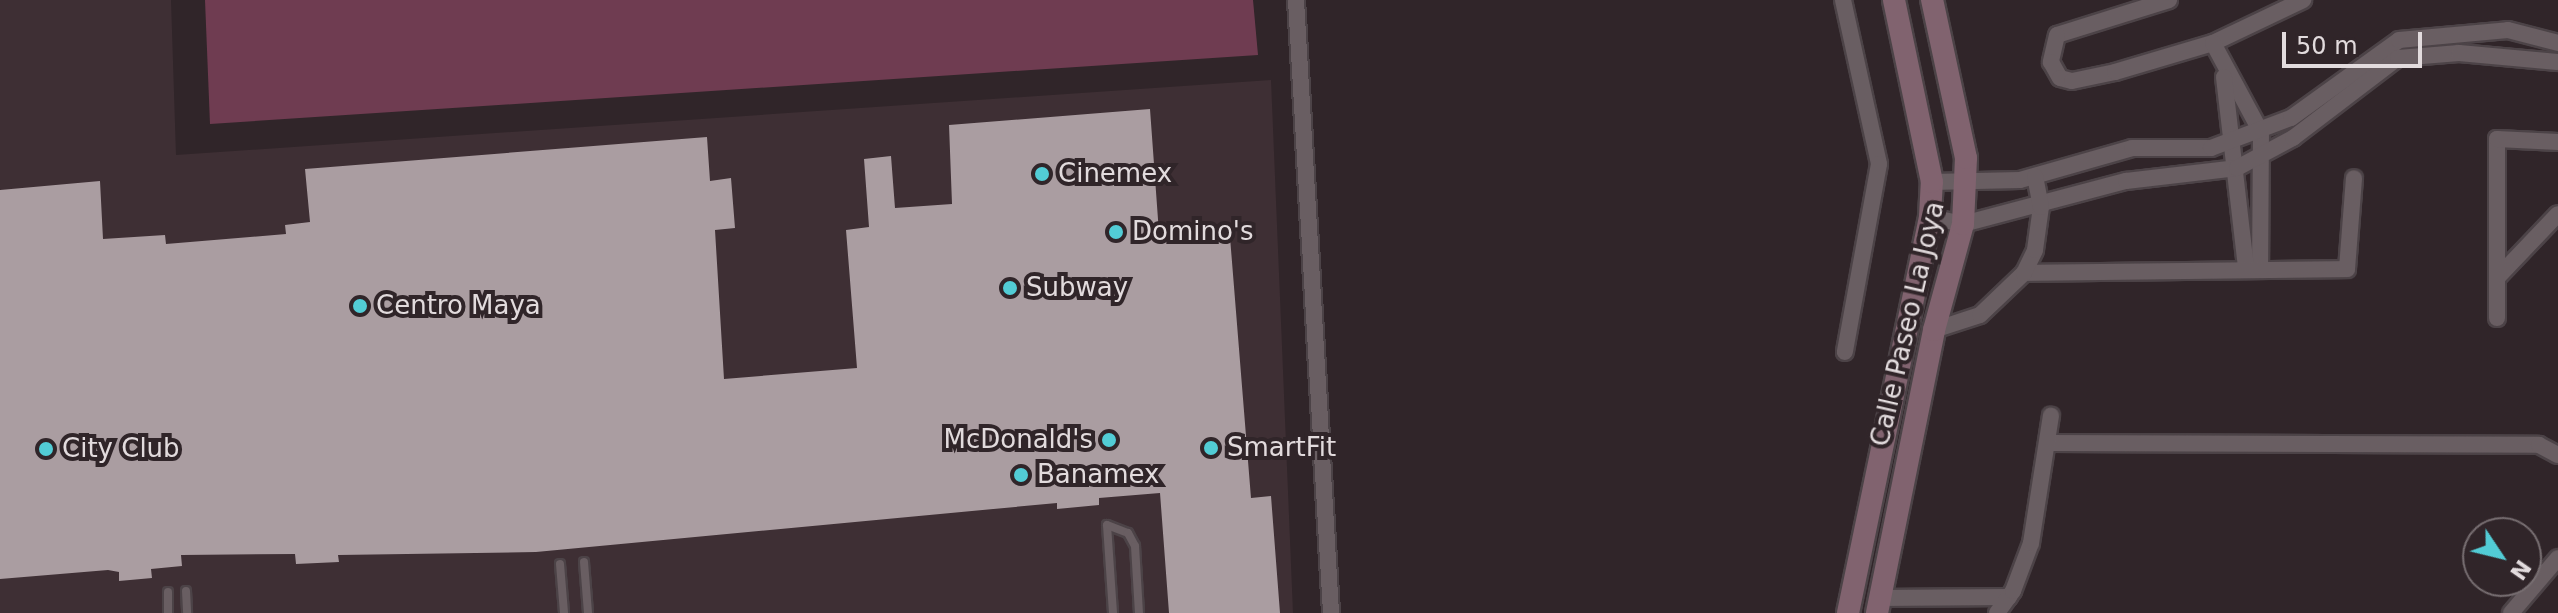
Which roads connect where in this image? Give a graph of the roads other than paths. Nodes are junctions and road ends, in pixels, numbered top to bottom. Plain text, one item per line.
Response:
1 (1296, 0) edge
2 (1843, 0) edge
3 (1894, 0) edge
4 (1932, 0) edge
5 (2169, 0) edge
6 (2303, 0) edge
7 (2399, 40) junction
8 (2213, 43) junction
9 (2558, 43) edge
10 (2398, 58) junction
11 (2558, 62) edge
12 (2223, 67) junction
13 (2261, 132) junction
14 (2234, 139) junction
15 (2558, 142) edge
16 (2263, 154) junction
17 (2237, 168) junction
18 (2035, 177) junction
19 (2354, 178) dead end
20 (1932, 182) junction
21 (1966, 185) junction
22 (2041, 207) junction
23 (2558, 214) edge
24 (1930, 217) junction
25 (1963, 224) junction
26 (2253, 267) junction
27 (2024, 273) junction
28 (2497, 278) junction
29 (2497, 318) dead end
30 (1934, 330) junction
31 (1845, 352) dead end
32 (2051, 416) dead end
33 (2049, 443) junction
34 (2558, 455) edge
35 (2558, 558) edge
36 (584, 562) dead end
37 (560, 564) dead end
38 (186, 591) dead end
39 (168, 592) dead end
40 (2009, 597) junction
41 (1877, 606) edge
42 (168, 613) edge
43 (187, 613) edge
44 (564, 613) edge
45 (588, 613) edge
46 (1113, 613) edge
47 (1139, 613) edge
48 (1331, 613) edge
49 (1848, 613) edge
50 (1997, 613) edge
51 (2511, 613) edge

1 - 48 street
2 - 31 street
3 - 20 main road, Calle Paseo La Joya
4 - 21 main road, Calle Paseo La Joya
5 - 8 street
6 - 8 street
7 - 9 street
7 - 10 street
7 - 13 street
8 - 12 street
10 - 11 street
10 - 16 street
12 - 13 street
12 - 14 street
13 - 14 street
13 - 16 street
14 - 17 street
14 - 18 street
15 - 28 street
16 - 17 street
16 - 26 street
17 - 22 street
17 - 26 street
18 - 21 street
18 - 22 street
19 - 26 street
20 - 21 street
20 - 24 main road, Calle Paseo La Joya
21 - 25 main road, Calle Paseo La Joya
22 - 25 street
22 - 27 street
23 - 28 street
24 - 25 street
24 - 49 main road, Calle Paseo La Joya
25 - 30 main road, Calle Paseo La Joya
26 - 27 street
27 - 30 street
28 - 29 street
30 - 41 main road, Calle Paseo La Joya
32 - 33 street
33 - 34 street
33 - 40 street
35 - 51 street
36 - 45 lane
37 - 44 lane
38 - 43 lane
39 - 42 lane
40 - 41 street
40 - 50 street
46 - 47 lane

